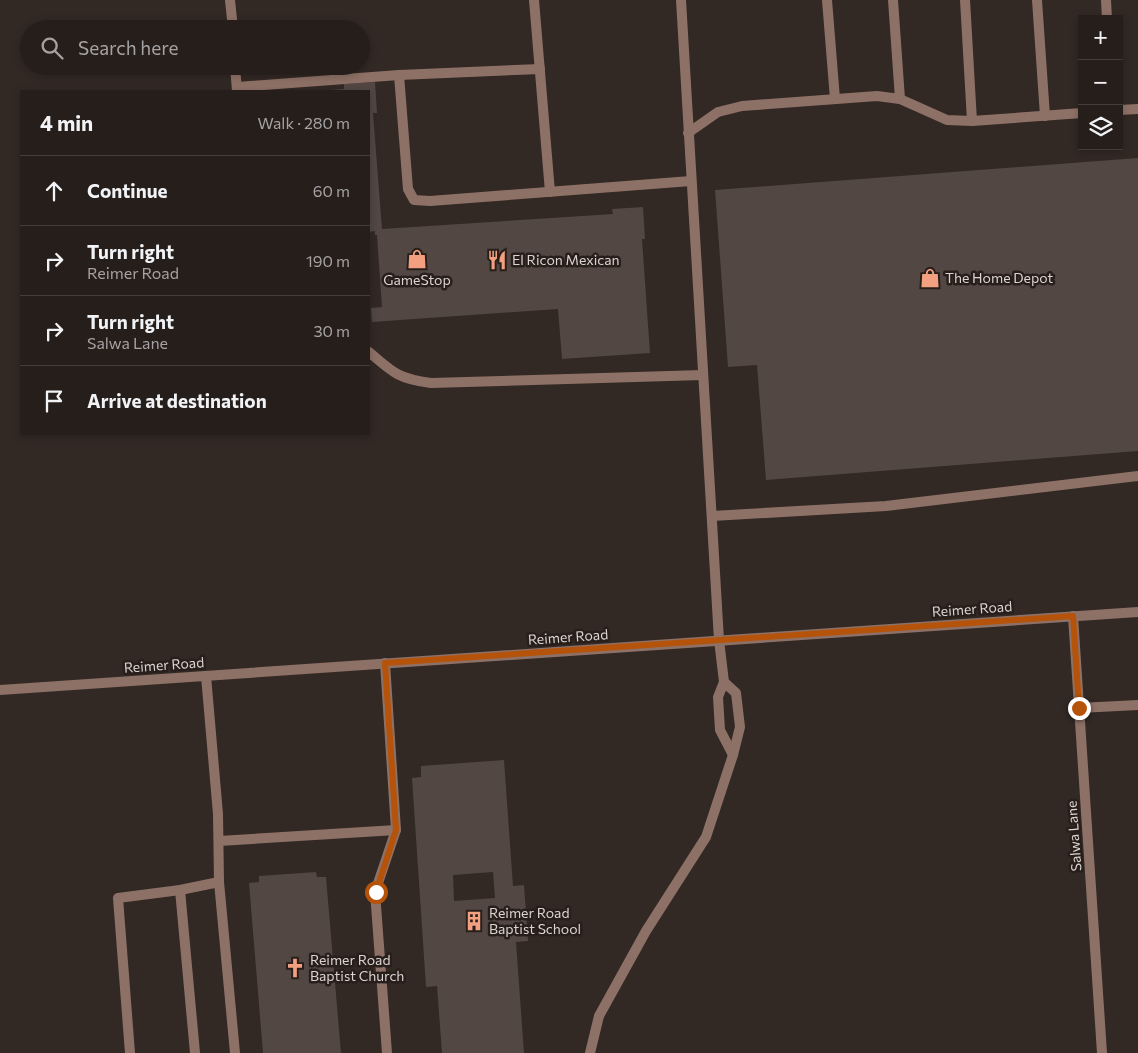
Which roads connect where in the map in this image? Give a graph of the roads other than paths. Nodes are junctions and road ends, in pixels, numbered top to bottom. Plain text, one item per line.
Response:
1 (230, 0) edge
2 (534, 0) edge
3 (681, 0) edge
4 (827, 0) edge
5 (893, 0) edge
6 (964, 0) edge
7 (1037, 0) edge
8 (1106, 0) edge
9 (1107, 15) edge
10 (232, 20) edge
11 (540, 69) junction
12 (236, 75) edge
13 (399, 75) junction
14 (237, 89) edge
15 (835, 99) junction
16 (900, 100) junction
17 (1138, 109) edge
18 (1123, 110) edge
19 (1078, 113) edge
20 (1045, 116) junction
21 (972, 121) junction
22 (688, 133) junction
23 (691, 181) junction
24 (550, 192) junction
25 (370, 353) edge
26 (703, 375) junction
27 (1138, 476) edge
28 (712, 516) junction
29 (1138, 612) edge
30 (1073, 616) junction
31 (720, 640) junction
32 (385, 663) junction
33 (206, 676) junction
34 (724, 682) junction
35 (0, 690) edge
36 (1138, 705) edge
37 (1079, 708) junction
38 (733, 755) junction
39 (396, 830) junction
40 (219, 841) junction
41 (219, 882) junction
42 (180, 890) junction
43 (130, 1053) edge
44 (195, 1053) edge
45 (235, 1053) edge
46 (387, 1053) edge
47 (590, 1053) edge
48 (1102, 1053) edge

1 - 10 street
2 - 11 street
3 - 22 street
4 - 15 street
5 - 16 street
6 - 21 street
7 - 20 street
8 - 9 street
11 - 13 street
11 - 24 street
12 - 14 street
13 - 14 street
13 - 24 street
15 - 16 street
15 - 22 street
16 - 21 street
17 - 18 street
19 - 20 street
20 - 21 street
22 - 23 street
23 - 24 street
23 - 26 street
25 - 26 street
26 - 28 street
27 - 28 street
28 - 31 street
29 - 30 street, Reimer Road
30 - 31 street, Reimer Road
30 - 37 street, Salwa Lane
31 - 32 street, Reimer Road
31 - 34 street
32 - 33 street, Reimer Road
32 - 39 street
33 - 35 street, Reimer Road
33 - 40 street
34 - 38 street
34 - 38 street
36 - 37 street
37 - 48 street, Salwa Lane
38 - 47 street
39 - 40 street
39 - 46 street
40 - 41 street
41 - 42 street
41 - 45 street
42 - 43 street
42 - 44 street

